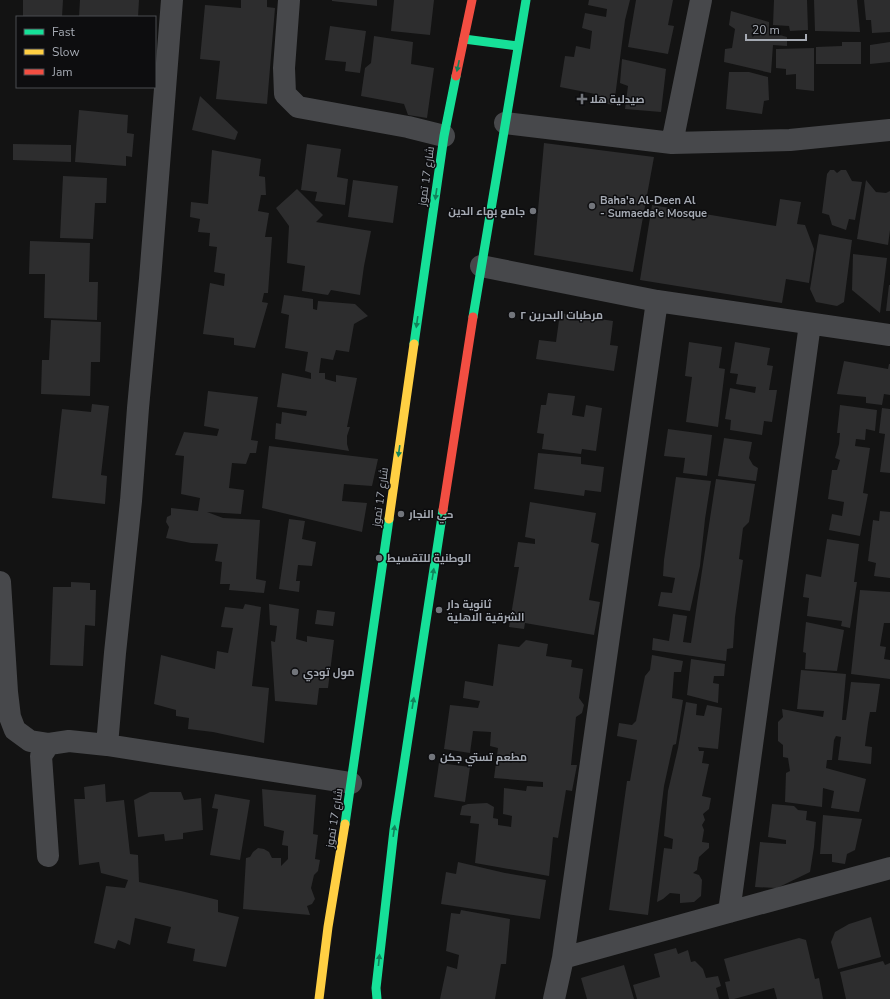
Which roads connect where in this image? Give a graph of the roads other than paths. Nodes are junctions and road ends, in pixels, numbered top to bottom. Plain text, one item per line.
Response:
1 (172, 0) edge
2 (289, 0) edge
3 (472, 0) edge
4 (526, 0) edge
5 (701, 0) edge
6 (464, 39) junction
7 (518, 46) junction
8 (505, 123) junction
9 (890, 130) edge
10 (444, 136) junction
11 (672, 143) junction
12 (481, 266) junction
13 (657, 301) junction
14 (810, 324) junction
15 (890, 335) edge
16 (0, 582) edge
17 (49, 744) junction
18 (107, 745) junction
19 (351, 783) junction
20 (48, 856) dead end
21 (890, 867) edge
22 (729, 912) junction
23 (563, 958) junction
24 (319, 999) edge
25 (377, 999) edge
26 (554, 999) edge

1 - 18 street
2 - 10 street
3 - 6 main road, شارع 17 تموز
4 - 7 main road
5 - 11 street
6 - 7 main road
6 -> 10 main road, شارع 17 تموز
7 - 8 main road
8 - 11 street
8 - 12 main road
9 - 11 street
10 -> 19 main road, شارع 17 تموز
12 - 13 street
25 -> 12 main road
13 - 14 street
13 - 23 street
14 - 15 street
14 - 22 street
16 - 17 street
17 - 18 street
17 - 20 street
18 - 19 street
19 - 24 main road, شارع 17 تموز
21 - 22 street
22 - 23 street
23 - 26 street

